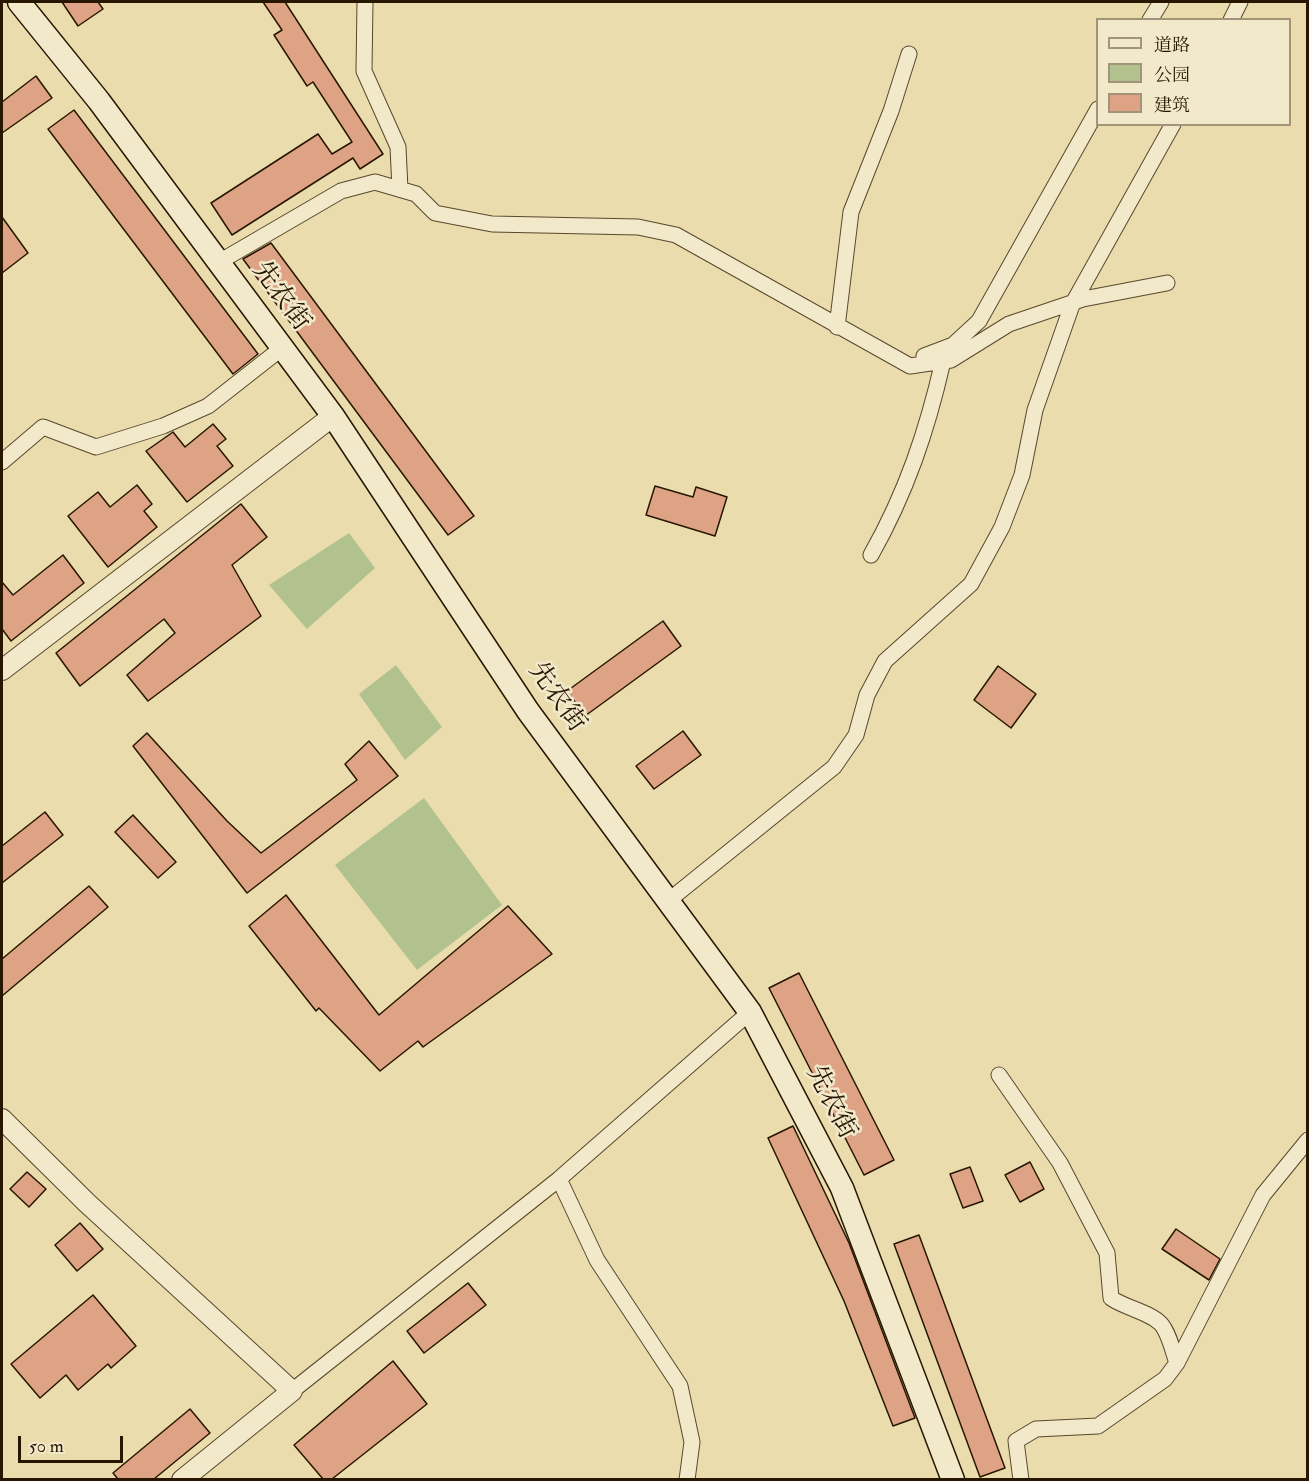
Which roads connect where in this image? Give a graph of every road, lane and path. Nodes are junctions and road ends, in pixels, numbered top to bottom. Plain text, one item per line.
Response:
1 (19, 2) edge
2 (364, 2) edge
3 (1161, 2) edge
4 (1240, 2) edge
5 (1151, 18) edge
6 (1232, 18) edge
7 (909, 54) dead end
8 (1096, 113) edge
9 (1172, 126) edge
10 (400, 189) junction
11 (219, 262) junction
12 (1167, 283) dead end
13 (1072, 305) junction
14 (837, 327) junction
15 (282, 348) junction
16 (943, 361) junction
17 (910, 366) junction
18 (333, 416) junction
19 (2, 462) edge
20 (871, 555) dead end
21 (2, 670) edge
22 (668, 901) junction
23 (750, 1012) junction
24 (999, 1075) dead end
25 (2, 1119) edge
26 (1308, 1140) edge
27 (559, 1179) junction
28 (1177, 1363) junction
29 (292, 1391) junction
30 (182, 1479) edge
31 (687, 1479) edge
32 (953, 1479) edge
33 (1021, 1479) edge

1 - 11 main road, 先农街
2 - 10 street
3 - 5 street
4 - 6 street
7 - 14 street
8 - 17 street
9 - 13 street
10 - 11 street
10 - 14 street
11 - 15 main road, 先农街
12 - 13 street
13 - 16 street
13 - 22 street
14 - 17 street
15 - 18 main road, 先农街
15 - 19 street
16 - 17 street
16 - 20 street
18 - 21 street
18 - 22 main road, 先农街
22 - 23 main road, 先农街
23 - 27 street
23 - 32 main road, 先农街
24 - 28 street
25 - 29 street
26 - 28 street
27 - 29 street
27 - 31 street
28 - 33 street
29 - 30 street

